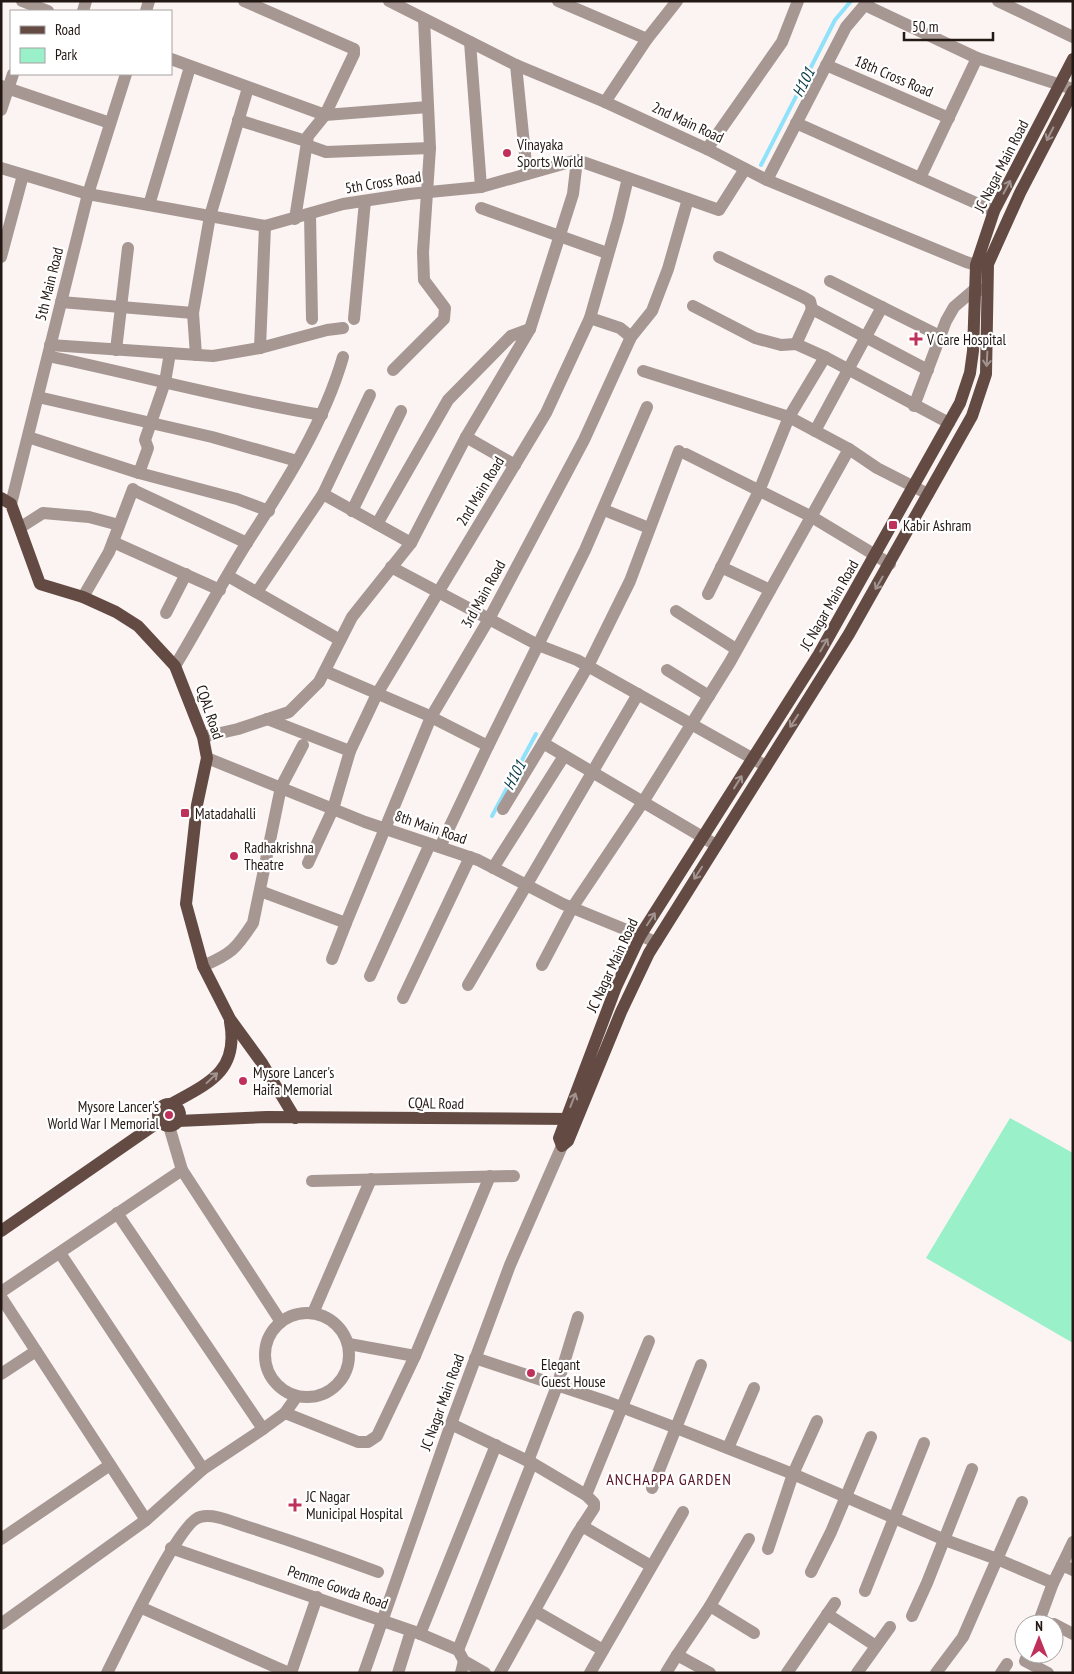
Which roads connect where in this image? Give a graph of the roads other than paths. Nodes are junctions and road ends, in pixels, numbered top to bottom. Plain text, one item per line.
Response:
1 (22, 1) edge
2 (244, 1) edge
3 (389, 1) edge
4 (558, 1) edge
5 (677, 1) edge
6 (798, 1) edge
7 (998, 1) edge
8 (866, 3) edge
9 (34, 9) edge
10 (424, 19) junction
11 (1073, 36) edge
12 (647, 39) junction
13 (470, 42) junction
14 (977, 58) junction
15 (172, 59) edge
16 (1073, 59) edge
17 (516, 65) junction
18 (826, 65) junction
19 (190, 67) junction
20 (12, 75) edge
21 (126, 75) edge
22 (5, 88) edge
23 (248, 88) junction
24 (1069, 88) edge
25 (605, 102) junction
26 (428, 107) junction
27 (1, 110) edge
28 (324, 116) junction
29 (949, 118) junction
30 (238, 120) junction
31 (110, 123) junction
32 (796, 123) junction
33 (306, 142) junction
34 (430, 148) junction
35 (707, 149) junction
36 (576, 160) junction
37 (1, 168) edge
38 (745, 169) junction
39 (23, 174) junction
40 (527, 174) junction
41 (628, 178) junction
42 (920, 178) junction
43 (767, 180) junction
44 (481, 187) junction
45 (427, 192) junction
46 (88, 194) junction
47 (688, 199) junction
48 (365, 201) junction
49 (149, 205) junction
50 (481, 208) dead end
51 (994, 211) junction
52 (310, 214) junction
53 (210, 216) junction
54 (295, 219) junction
55 (265, 226) junction
56 (560, 236) junction
57 (128, 248) dead end
58 (607, 253) junction
59 (1, 256) edge
60 (719, 257) dead end
61 (982, 267) junction
62 (830, 282) dead end
63 (981, 290) junction
64 (61, 302) junction
65 (120, 306) junction
66 (693, 306) dead end
67 (882, 307) junction
68 (812, 309) junction
69 (193, 313) junction
70 (590, 318) junction
71 (312, 319) dead end
72 (354, 319) dead end
73 (343, 328) dead end
74 (530, 329) junction
75 (940, 336) junction
76 (631, 337) junction
77 (866, 337) junction
78 (796, 344) junction
79 (260, 348) junction
80 (116, 350) junction
81 (49, 351) junction
82 (170, 353) junction
83 (196, 355) junction
84 (343, 357) dead end
85 (825, 357) junction
86 (393, 370) dead end
87 (848, 370) junction
88 (928, 370) junction
89 (643, 372) dead end
90 (165, 382) junction
91 (370, 394) dead end
92 (38, 397) junction
93 (914, 406) junction
94 (647, 407) dead end
95 (402, 411) dead end
96 (322, 415) junction
97 (789, 417) junction
98 (151, 424) junction
99 (949, 424) junction
100 (816, 431) junction
101 (28, 437) junction
102 (466, 437) junction
103 (849, 448) junction
104 (296, 461) junction
105 (515, 465) junction
106 (140, 473) junction
107 (913, 486) junction
108 (760, 491) junction
109 (323, 494) junction
110 (928, 494) junction
111 (6, 501) edge
112 (352, 510) junction
113 (604, 510) junction
114 (269, 511) junction
115 (812, 517) junction
116 (377, 524) junction
117 (119, 525) junction
118 (21, 527) junction
119 (649, 528) junction
120 (113, 542) junction
121 (247, 543) junction
122 (411, 543) junction
123 (876, 556) junction
124 (890, 564) junction
125 (391, 567) junction
126 (721, 567) junction
127 (186, 574) junction
128 (228, 576) junction
129 (220, 590) junction
130 (770, 590) junction
131 (257, 592) junction
132 (440, 592) junction
133 (708, 594) dead end
134 (82, 597) junction
135 (676, 611) dead end
136 (166, 613) dead end
137 (489, 619) junction
138 (340, 640) junction
139 (538, 645) junction
140 (736, 649) junction
141 (175, 666) junction
142 (588, 666) junction
143 (667, 670) dead end
144 (325, 671) junction
145 (378, 694) junction
146 (638, 694) junction
147 (709, 696) junction
148 (431, 717) junction
149 (267, 719) junction
150 (692, 724) junction
151 (203, 737) junction
152 (543, 743) junction
153 (303, 745) dead end
154 (488, 746) junction
155 (350, 751) junction
156 (564, 756) junction
157 (207, 758) junction
158 (752, 759) junction
159 (766, 766) junction
160 (593, 773) junction
161 (281, 787) junction
162 (643, 802) junction
163 (333, 809) junction
164 (503, 809) dead end
165 (386, 829) junction
166 (703, 838) junction
167 (716, 845) junction
168 (435, 846) junction
169 (470, 858) junction
170 (308, 863) dead end
171 (493, 868) junction
172 (528, 886) junction
173 (260, 891) junction
174 (572, 908) junction
175 (346, 923) junction
176 (640, 936) junction
177 (656, 942) junction
178 (332, 959) dead end
179 (542, 965) dead end
180 (203, 966) junction
181 (370, 976) dead end
182 (468, 985) dead end
183 (403, 998) dead end
184 (615, 1010) junction
185 (230, 1019) junction
186 (171, 1104) junction
187 (295, 1118) junction
188 (571, 1119) junction
189 (169, 1122) junction
190 (562, 1146) joint
191 (182, 1170) junction
192 (490, 1176) junction
193 (514, 1176) dead end
194 (371, 1179) junction
195 (312, 1181) dead end
196 (117, 1213) junction
197 (1, 1231) edge
198 (60, 1252) junction
199 (1, 1292) edge
200 (1, 1297) edge
201 (313, 1313) junction
202 (578, 1317) dead end
203 (281, 1322) junction
204 (649, 1340) dead end
205 (349, 1344) junction
206 (36, 1351) junction
207 (415, 1356) junction
208 (475, 1358) junction
209 (701, 1365) dead end
210 (1, 1374) edge
211 (557, 1386) junction
212 (754, 1388) dead end
213 (297, 1396) junction
214 (621, 1407) junction
215 (285, 1413) junction
216 (817, 1421) dead end
217 (450, 1424) junction
218 (675, 1428) junction
219 (263, 1429) junction
220 (871, 1437) dead end
221 (924, 1443) dead end
222 (496, 1445) junction
223 (728, 1448) junction
224 (530, 1462) junction
225 (110, 1465) junction
226 (203, 1469) junction
227 (972, 1469) dead end
228 (793, 1474) junction
229 (652, 1488) dead end
230 (586, 1495) junction
231 (845, 1497) junction
232 (1022, 1502) dead end
233 (683, 1512) dead end
234 (895, 1518) junction
235 (146, 1520) junction
236 (582, 1526) junction
237 (1, 1539) edge
238 (749, 1539) dead end
239 (945, 1540) junction
240 (1073, 1542) edge
241 (171, 1548) junction
242 (768, 1549) dead end
243 (997, 1559) junction
244 (651, 1566) junction
245 (1068, 1567) edge
246 (378, 1572) dead end
247 (811, 1572) dead end
248 (1052, 1583) junction
249 (865, 1592) dead end
250 (317, 1597) junction
251 (835, 1603) dead end
252 (710, 1606) junction
253 (142, 1608) junction
254 (535, 1611) junction
255 (827, 1614) junction
256 (1042, 1614) edge
257 (912, 1616) dead end
258 (382, 1619) junction
259 (1, 1624) edge
260 (890, 1627) dead end
261 (416, 1633) junction
262 (754, 1633) dead end
263 (876, 1646) junction
264 (603, 1650) junction
265 (677, 1655) junction
266 (461, 1661) edge
267 (1031, 1664) edge
268 (107, 1673) edge
269 (290, 1673) edge
270 (364, 1673) edge
271 (398, 1673) edge
272 (485, 1673) edge
273 (500, 1673) edge
274 (590, 1673) edge
275 (666, 1673) edge
276 (710, 1673) edge
277 (786, 1673) edge
278 (857, 1673) edge
279 (936, 1673) edge
280 (1048, 1673) edge

1 - 9 street
2 - 28 street
3 - 10 street, 2nd Main Road
4 - 12 street
5 - 12 street
6 - 35 street
7 - 11 street
8 - 14 street
8 - 18 street
10 - 13 street, 2nd Main Road
10 - 26 street
12 - 25 street
13 - 17 street, 2nd Main Road
13 - 44 street
14 - 24 street
14 - 29 street
15 - 19 street
16 - 24 main road, JC Nagar Main Road
17 - 25 street, 2nd Main Road
17 - 40 street
18 - 29 street, 18th Cross Road
18 - 32 street
19 - 23 street
19 - 49 street
20 - 22 street
21 - 31 street, 5th Main Road
22 - 27 street
22 - 31 street
23 - 28 street
23 - 30 street
51 -> 24 main road, JC Nagar Main Road
24 -> 61 main road, JC Nagar Main Road
25 - 35 street, 2nd Main Road
26 - 28 street
26 - 34 street
28 - 33 street
29 - 42 street
30 - 33 street
30 - 53 street
31 - 46 street, 5th Main Road
32 - 42 street
32 - 43 street
33 - 34 street
33 - 54 street
34 - 45 street
35 - 38 street, 2nd Main Road
36 - 40 street, 5th Cross Road
36 - 41 street
36 - 56 street
37 - 39 street, 5th Cross Road
38 - 43 street, 2nd Main Road
38 - 47 street
39 - 46 street, 5th Cross Road
39 - 59 street
40 - 44 street, 5th Cross Road
41 - 47 street
41 - 58 street, 2nd Main Road
42 - 51 street
43 - 61 street, 2nd Main Road
44 - 45 street, 5th Cross Road
45 - 48 street, 5th Cross Road
45 - 86 street
46 - 49 street, 5th Cross Road
46 - 64 street, 5th Main Road
47 - 76 street, 3rd Main Road
48 - 52 street, 5th Cross Road
48 - 72 street
49 - 53 street, 5th Cross Road
50 - 56 street
51 - 61 main road, JC Nagar Main Road
52 - 54 street, 5th Cross Road
52 - 71 street
53 - 55 street, 5th Cross Road
53 - 69 street
54 - 55 street, 5th Cross Road
55 - 79 street
56 - 58 street
56 - 74 street
57 - 65 street
58 - 70 street, 2nd Main Road
60 - 68 street
61 - 63 main road, JC Nagar Main Road
62 - 67 street
63 - 75 street
63 - 99 main road, JC Nagar Main Road
63 -> 110 main road, JC Nagar Main Road
64 - 65 street
64 - 81 street, 5th Main Road
65 - 69 street
65 - 80 street
66 - 78 street
67 - 75 street
67 - 77 street
68 - 77 street
68 - 78 street
69 - 83 street
70 - 76 street
70 - 105 street, 2nd Main Road
73 - 79 street
74 - 102 street
74 - 116 street
75 - 88 street
76 - 137 street, 3rd Main Road
77 - 87 street
77 - 88 street
78 - 85 street
79 - 83 street
80 - 81 street
80 - 82 street
81 - 90 street
81 - 92 street, 5th Main Road
82 - 83 street
82 - 90 street
84 - 96 street
85 - 87 street
85 - 97 street
87 - 93 street
87 - 100 street
88 - 93 street
89 - 97 street
90 - 96 street
90 - 98 street
91 - 109 street
92 - 98 street
92 - 101 street, 5th Main Road
93 - 99 street
94 - 113 street
95 - 112 street
96 - 104 street
97 - 100 street
97 - 108 street
98 - 104 street
98 - 106 street
99 - 107 main road, JC Nagar Main Road
100 - 103 street
101 - 106 street
101 - 111 street, 5th Main Road
102 - 105 street
102 - 122 street
103 - 107 street
103 - 115 street
104 - 114 street
105 - 132 street, 2nd Main Road
106 - 114 street
107 - 110 street
107 - 123 main road, JC Nagar Main Road
108 - 115 street
108 - 119 street
108 - 126 street
109 - 112 street
109 - 131 street
110 - 124 main road, JC Nagar Main Road
111 - 118 main road, CQAL Road
112 - 116 street
113 - 119 street
113 - 139 street
114 - 121 street
115 - 123 street
115 - 130 street
116 - 122 street
117 - 118 street
117 - 120 street
117 - 121 street
118 - 134 main road, CQAL Road
119 - 142 street
120 - 127 street
120 - 134 street
121 - 128 street
122 - 125 street
123 - 124 street
158 -> 123 main road, JC Nagar Main Road
124 -> 159 main road, JC Nagar Main Road
125 - 132 street
125 - 138 street
126 - 130 street
126 - 133 street
127 - 129 street
127 - 136 street
128 - 129 street
128 - 131 street
129 - 141 street
130 - 140 street
131 - 138 street
132 - 137 street
132 - 145 street, 2nd Main Road
134 - 141 main road, CQAL Road
135 - 140 street
137 - 139 street
137 - 148 street, 3rd Main Road
138 - 144 street
139 - 142 street
139 - 154 street
140 - 147 street
141 - 151 main road, CQAL Road
142 - 146 street
142 - 152 street
143 - 147 street
144 - 145 street
144 - 149 street
145 - 148 street
145 - 155 street, 2nd Main Road
146 - 150 street
146 - 160 street
147 - 150 street
148 - 154 street
148 - 165 street, 3rd Main Road
149 - 151 street
149 - 155 street
150 - 158 street
150 - 162 street
151 - 157 main road, CQAL Road
152 - 156 street
152 - 164 street
153 - 161 street
154 - 168 street
155 - 163 street, 2nd Main Road
156 - 160 street
156 - 171 street
157 - 161 street, 8th Main Road
157 - 180 main road, CQAL Road
158 - 159 street
166 -> 158 main road, JC Nagar Main Road
159 - 167 main road, JC Nagar Main Road
160 - 162 street
160 - 172 street
161 - 163 street, 8th Main Road
161 - 173 street
162 - 166 street
162 - 174 street
163 - 165 street, 8th Main Road
163 - 170 street, 2nd Main Road
165 - 168 street, 8th Main Road
165 - 175 street, 3rd Main Road
166 - 167 street
176 -> 166 main road, JC Nagar Main Road
167 -> 177 main road, JC Nagar Main Road
168 - 169 street, 8th Main Road
168 - 181 street
169 - 171 street, 8th Main Road
169 - 183 street
171 - 172 street, 8th Main Road
172 - 174 street, 8th Main Road
172 - 182 street
173 - 175 street
173 - 180 street
174 - 176 street, 8th Main Road
174 - 179 street
175 - 178 street, 3rd Main Road
176 - 177 street, 8th Main Road
176 - 184 main road, JC Nagar Main Road
177 - 184 main road, JC Nagar Main Road
180 - 185 main road, CQAL Road
184 - 188 main road, JC Nagar Main Road
186 -> 185 main road, CQAL Road
185 - 187 main road, CQAL Road
186 - 189 main road
186 - 189 main road, CQAL Road
187 - 188 main road, CQAL Road
187 - 189 main road, CQAL Road
188 - 190 main road, JC Nagar Main Road
189 - 191 street
189 - 197 main road, CQAL Road
190 - 208 street, JC Nagar Main Road
191 - 196 street
191 - 203 street
192 - 193 street
192 - 194 street
192 - 207 street
194 - 195 street
194 - 201 street
196 - 198 street
196 - 219 street
198 - 199 street
198 - 226 street
200 - 206 street
201 - 203 street
201 - 205 street
202 - 211 street
203 - 213 street
204 - 214 street
205 - 207 street
205 - 213 street
206 - 210 street
206 - 225 street
207 - 215 street
208 - 211 street
208 - 217 street, JC Nagar Main Road
209 - 218 street
211 - 214 street
211 - 224 street
212 - 223 street
213 - 215 street
214 - 218 street
214 - 230 street
215 - 219 street
216 - 228 street
217 - 222 street
217 - 258 street, JC Nagar Main Road
218 - 223 street
218 - 229 street
219 - 226 street
220 - 231 street
221 - 234 street
222 - 224 street
222 - 261 street
223 - 228 street
224 - 230 street
224 - 266 street
225 - 235 street
225 - 237 street
226 - 235 street
227 - 239 street
228 - 231 street
228 - 242 street
230 - 236 street
231 - 234 street
231 - 247 street
232 - 243 street
233 - 244 street
234 - 239 street
234 - 249 street
235 - 259 street
236 - 244 street
236 - 254 street
238 - 252 street
239 - 243 street
239 - 257 street
240 - 245 street
241 - 246 street
241 - 250 street, Pemme Gowda Road
241 - 253 street
243 - 248 street
243 - 279 street
244 - 264 street
245 - 248 street
248 - 256 street
250 - 258 street, Pemme Gowda Road
250 - 269 street
251 - 255 street
252 - 262 street
252 - 265 street
253 - 268 street
253 - 269 street
254 - 264 street
254 - 273 street
255 - 263 street
255 - 277 street
258 - 261 street, Pemme Gowda Road
258 - 270 street, JC Nagar Main Road
260 - 263 street
261 - 266 street, Pemme Gowda Road
261 - 271 street
263 - 278 street
264 - 274 street
265 - 275 street
265 - 276 street
266 - 272 street, Pemme Gowda Road
267 - 280 street

